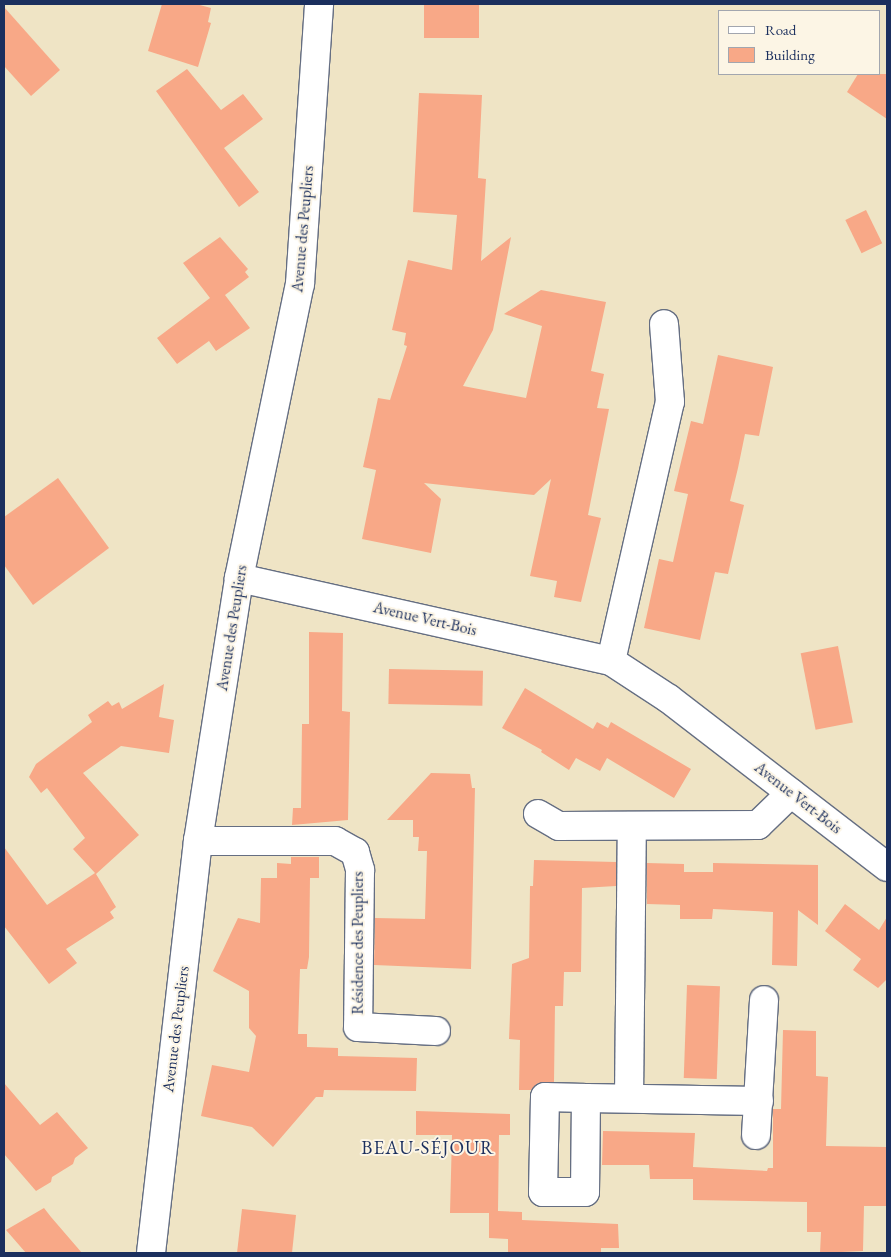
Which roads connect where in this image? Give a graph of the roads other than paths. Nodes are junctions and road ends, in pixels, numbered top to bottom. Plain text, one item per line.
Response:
1 (318, 4) edge
2 (664, 324) dead end
3 (239, 578) junction
4 (611, 661) junction
5 (791, 793) junction
6 (538, 814) dead end
7 (632, 826) junction
8 (198, 841) junction
9 (887, 867) edge
10 (764, 1000) dead end
11 (436, 1031) dead end
12 (586, 1098) dead end
13 (629, 1098) junction
14 (759, 1102) junction
15 (756, 1135) dead end
16 (151, 1253) edge

1 - 3 street, Avenue des Peupliers
2 - 4 street
3 - 4 street, Avenue Vert-Bois
3 - 8 street, Avenue des Peupliers
4 - 5 street, Avenue Vert-Bois
5 - 7 street
5 - 9 street, Avenue Vert-Bois
6 - 7 street
7 - 13 street
8 - 11 street, Résidence des Peupliers
8 - 16 street, Avenue des Peupliers
10 - 14 street
12 - 13 street
13 - 14 street
14 - 15 street

